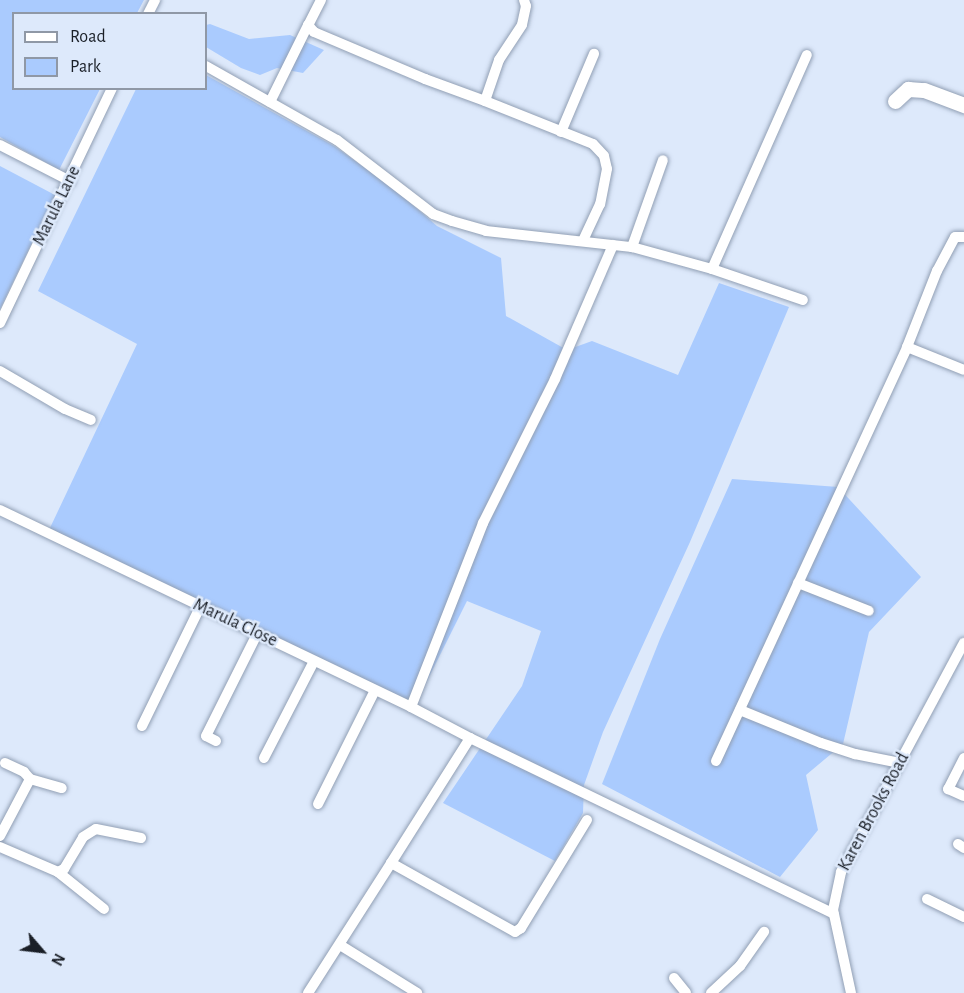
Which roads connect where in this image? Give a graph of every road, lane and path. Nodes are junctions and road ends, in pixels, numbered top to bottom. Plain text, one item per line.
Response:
1 (321, 0) edge
2 (524, 0) edge
3 (308, 25) junction
4 (594, 54) dead end
5 (807, 55) dead end
6 (207, 67) edge
7 (111, 90) edge
8 (485, 101) junction
9 (895, 101) dead end
10 (270, 102) junction
11 (964, 105) edge
12 (561, 132) junction
13 (0, 145) edge
14 (663, 160) dead end
15 (69, 181) junction
16 (964, 237) edge
17 (583, 240) junction
18 (613, 245) junction
19 (632, 247) junction
20 (712, 269) junction
21 (802, 300) dead end
22 (0, 323) edge
23 (907, 347) junction
24 (964, 370) edge
25 (0, 371) edge
26 (91, 420) dead end
27 (0, 510) edge
28 (798, 583) junction
29 (200, 607) junction
30 (869, 611) dead end
31 (257, 634) junction
32 (964, 643) edge
33 (314, 660) junction
34 (375, 690) junction
35 (411, 707) junction
36 (740, 710) junction
37 (142, 726) dead end
38 (470, 738) junction
39 (216, 741) dead end
40 (264, 758) dead end
41 (964, 758) edge
42 (716, 761) dead end
43 (5, 763) dead end
44 (900, 763) junction
45 (30, 779) junction
46 (62, 788) dead end
47 (964, 796) edge
48 (318, 804) dead end
49 (587, 820) dead end
50 (0, 836) edge
51 (141, 838) dead end
52 (0, 847) edge
53 (391, 863) junction
54 (58, 872) junction
55 (927, 899) dead end
56 (104, 909) dead end
57 (834, 914) junction
58 (964, 917) edge
59 (764, 932) dead end
60 (340, 945) junction
61 (674, 978) dead end
62 (308, 993) edge
63 (417, 993) edge
64 (686, 993) edge
65 (711, 993) edge
66 (851, 993) edge

1 - 3 street
2 - 8 street
3 - 8 street
3 - 10 street
4 - 12 street
5 - 20 street
6 - 10 street
7 - 15 street, Marula Lane
8 - 12 street
9 - 11 street
10 - 17 street
12 - 17 street
13 - 15 street
14 - 19 street
15 - 22 street, Marula Lane
16 - 23 street
17 - 18 street
18 - 19 street
18 - 35 street
19 - 20 street
20 - 21 street
23 - 24 street
23 - 28 street
25 - 26 street
27 - 29 street, Marula Close
28 - 30 street
28 - 36 street
29 - 31 street, Marula Close
29 - 37 street
31 - 33 street, Marula Close
31 - 39 street
32 - 44 street, Karen Brooks Road
33 - 34 street, Marula Close
33 - 40 street
34 - 35 street, Marula Close
34 - 48 street
35 - 38 street, Marula Close
36 - 42 street
36 - 44 street
38 - 53 street
38 - 57 street, Marula Close
41 - 47 street
43 - 45 street
44 - 57 street, Karen Brooks Road
45 - 46 street
45 - 50 street
49 - 53 street
51 - 54 street
52 - 54 street
53 - 60 street
54 - 56 street
55 - 58 street
57 - 66 street, Karen Brooks Road
59 - 65 street
60 - 62 street
60 - 63 street
61 - 64 street

